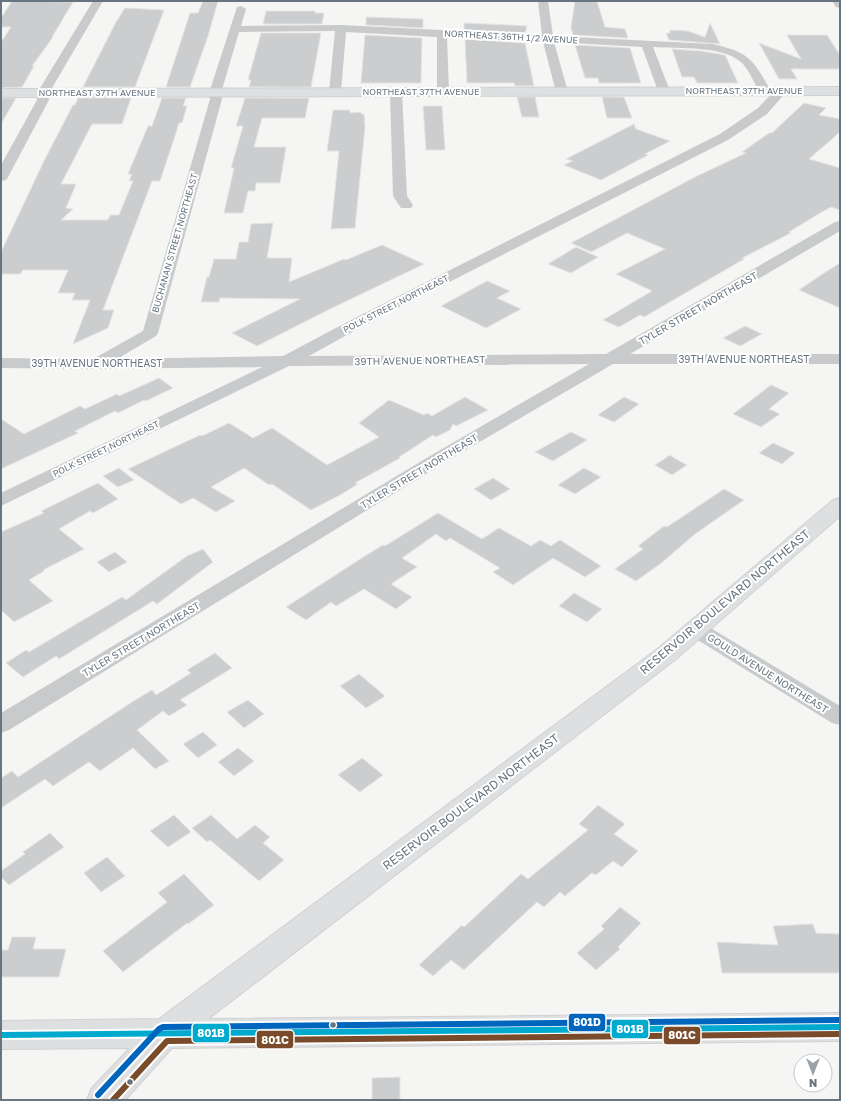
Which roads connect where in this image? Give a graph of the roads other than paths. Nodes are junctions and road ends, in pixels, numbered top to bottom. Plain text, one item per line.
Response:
1 (98, 1) edge
2 (543, 1) edge
3 (837, 1) edge
4 (840, 5) edge
5 (241, 9) dead end
6 (236, 28) junction
7 (341, 28) junction
8 (442, 34) junction
9 (549, 40) junction
10 (647, 45) junction
11 (664, 91) junction
12 (764, 91) junction
13 (780, 91) junction
14 (840, 91) edge
15 (335, 92) junction
16 (396, 92) junction
17 (443, 92) junction
18 (562, 92) junction
19 (43, 93) junction
20 (215, 93) junction
21 (1, 94) edge
22 (1, 177) edge
23 (406, 205) dead end
24 (840, 225) edge
25 (611, 358) junction
26 (840, 359) edge
27 (287, 361) junction
28 (1, 363) edge
29 (96, 364) junction
30 (1, 500) edge
31 (840, 505) edge
32 (696, 629) junction
33 (840, 717) edge
34 (1, 724) edge
35 (840, 1027) edge
36 (164, 1034) junction
37 (1, 1035) edge
38 (103, 1100) edge

1 - 19 street
2 - 9 street
3 - 4 street
5 - 6 street, BUCHANAN STREET NORTHEAST
6 - 7 street, NORTHEAST 36TH 1/2 AVENUE
6 - 20 street, BUCHANAN STREET NORTHEAST
7 - 8 street, NORTHEAST 36TH 1/2 AVENUE
7 - 15 street
8 - 9 street, NORTHEAST 36TH 1/2 AVENUE
8 - 17 street
9 - 10 street, NORTHEAST 36TH 1/2 AVENUE
9 - 18 street
10 - 11 street
10 - 12 street, NORTHEAST 36TH 1/2 AVENUE
11 - 12 street, NORTHEAST 37TH AVENUE
11 - 18 street, NORTHEAST 37TH AVENUE
12 - 13 street, NORTHEAST 37TH AVENUE
13 - 14 street, NORTHEAST 37TH AVENUE
13 - 27 street, POLK STREET NORTHEAST
15 - 16 street, NORTHEAST 37TH AVENUE
15 - 20 street, NORTHEAST 37TH AVENUE
16 - 17 street, NORTHEAST 37TH AVENUE
16 - 23 street
17 - 18 street, NORTHEAST 37TH AVENUE
19 - 20 street, NORTHEAST 37TH AVENUE
19 - 21 street, NORTHEAST 37TH AVENUE
19 - 22 street
20 - 29 street, BUCHANAN STREET NORTHEAST
24 - 25 street, TYLER STREET NORTHEAST
25 - 26 street, 39TH AVENUE NORTHEAST
25 - 27 street, 39TH AVENUE NORTHEAST
25 - 34 street, TYLER STREET NORTHEAST
27 - 29 street, 39TH AVENUE NORTHEAST
27 - 30 street, POLK STREET NORTHEAST
28 - 29 street, 39TH AVENUE NORTHEAST
31 - 32 street, RESERVOIR BOULEVARD NORTHEAST
32 - 33 street, GOULD AVENUE NORTHEAST
32 - 36 street, RESERVOIR BOULEVARD NORTHEAST
35 - 36 street
36 - 37 street
36 - 38 street, RESERVOIR BOULEVARD NORTHEAST

